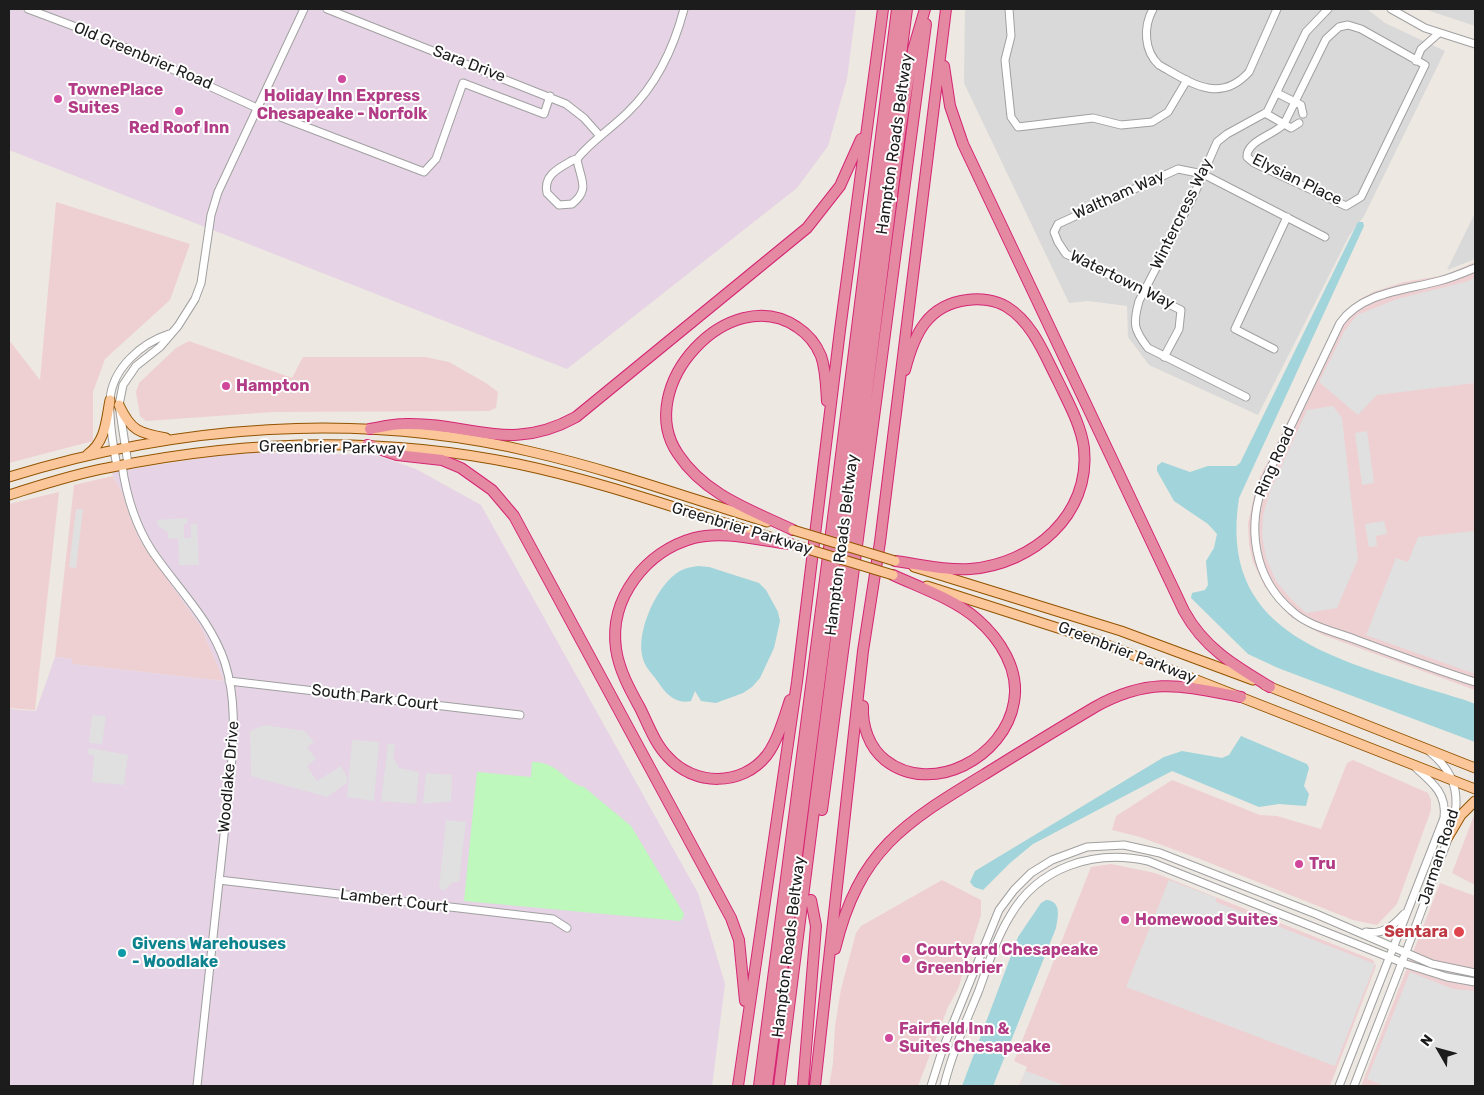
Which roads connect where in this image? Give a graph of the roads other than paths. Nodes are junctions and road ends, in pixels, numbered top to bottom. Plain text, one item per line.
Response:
1 (28, 9) edge
2 (304, 9) edge
3 (327, 9) edge
4 (684, 9) edge
5 (883, 9) edge
6 (896, 9) edge
7 (907, 9) edge
8 (927, 9) edge
9 (1009, 9) edge
10 (1153, 9) edge
11 (1277, 9) edge
12 (1328, 9) edge
13 (1391, 9) edge
14 (945, 14) edge
15 (1439, 33) junction
16 (1475, 44) edge
17 (1416, 61) junction
18 (1187, 80) junction
19 (1277, 93) junction
20 (550, 96) junction
21 (871, 99) junction
22 (1295, 103) junction
23 (257, 108) junction
24 (1265, 113) junction
25 (1303, 114) dead end
26 (1299, 123) dead end
27 (1284, 124) junction
28 (600, 136) junction
29 (577, 159) junction
30 (1203, 174) junction
31 (1287, 217) junction
32 (1054, 232) joint
33 (1325, 237) dead end
34 (1475, 268) edge
35 (1144, 290) junction
36 (170, 334) junction
37 (1274, 349) dead end
38 (1164, 357) junction
39 (1246, 397) dead end
40 (110, 400) junction
41 (119, 405) junction
42 (829, 422) junction
43 (893, 425) junction
44 (370, 429) junction
45 (173, 439) junction
46 (367, 445) junction
47 (125, 447) junction
48 (114, 449) junction
49 (84, 456) junction
50 (122, 465) junction
51 (9, 477) edge
52 (9, 495) edge
53 (793, 530) junction
54 (791, 544) junction
55 (895, 561) junction
56 (893, 575) junction
57 (866, 626) junction
58 (229, 681) junction
59 (797, 682) junction
60 (1475, 682) edge
61 (1270, 687) junction
62 (1241, 697) junction
63 (520, 715) dead end
64 (1424, 748) junction
65 (1411, 764) junction
66 (1475, 768) edge
67 (1453, 780) junction
68 (1475, 789) edge
69 (1475, 801) edge
70 (1448, 837) junction
71 (219, 880) junction
72 (811, 900) junction
73 (1407, 910) junction
74 (567, 928) dead end
75 (1354, 930) junction
76 (1393, 947) junction
77 (1405, 952) junction
78 (1389, 957) junction
79 (1401, 962) junction
80 (1475, 973) edge
81 (1475, 982) edge
82 (824, 996) junction
83 (741, 1063) junction
84 (197, 1086) edge
85 (738, 1086) edge
86 (758, 1086) edge
87 (768, 1086) edge
88 (779, 1086) edge
89 (786, 1086) edge
90 (803, 1086) edge
91 (815, 1086) edge
92 (931, 1086) edge
93 (944, 1086) edge
94 (1339, 1086) edge
95 (1354, 1086) edge

1 - 23 street, Old Greenbrier Road
2 - 23 street, Woodlake Drive
3 - 20 street, Sara Drive
4 - 28 street
5 - 21 highway
6 - 86 highway, Hampton Roads Beltway
7 - 87 highway
8 - 72 highway, Hampton Roads Beltway
8 - 88 highway
9 - 18 street
10 - 18 street
11 - 18 street
12 - 19 street
13 - 15 street
14 - 43 highway
14 - 61 highway
15 - 16 street
15 - 17 street
17 - 22 street, Elysian Place
17 - 27 street, Elysian Place
19 - 22 street
19 - 24 street
20 - 23 street, Old Greenbrier Road
20 - 28 street, Sara Drive
21 - 42 highway
21 - 44 highway
22 - 25 street
22 - 27 street, Elysian Place
23 - 36 street, Woodlake Drive
24 - 27 street
24 - 30 street, Wintercress Way
26 - 27 street
28 - 29 street
29 - 29 street
30 - 31 street, Waltham Way
30 - 32 street, Waltham Way
30 - 35 street, Wintercress Way
31 - 33 street, Waltham Way
31 - 37 street
32 - 35 street, Watertown Way
34 - 60 street, Ring Road
35 - 38 street, Wintercress Way
35 - 38 street, Watertown Way
36 - 40 street, Woodlake Drive
36 - 41 street, Woodlake Drive
38 - 39 street, Wintercress Way
40 - 48 street, Woodlake Drive
40 - 49 main road
41 - 45 main road
41 - 47 street, Woodlake Drive
42 - 53 highway
42 - 59 highway
43 - 55 highway
43 - 57 highway
44 - 45 main road, Greenbrier Parkway
44 - 53 main road, Greenbrier Parkway
45 - 47 main road, Greenbrier Parkway
46 - 50 main road, Greenbrier Parkway
46 - 54 main road, Greenbrier Parkway
46 - 83 highway
47 - 48 main road, Greenbrier Parkway
47 - 50 street, Woodlake Drive
48 - 49 main road, Greenbrier Parkway
48 - 50 street, Woodlake Drive
49 - 51 main road, Greenbrier Parkway
50 - 52 main road, Greenbrier Parkway
50 - 58 street, Woodlake Drive
53 - 55 main road, Greenbrier Parkway, bridge
54 - 56 main road, Greenbrier Parkway, bridge
54 - 59 highway
55 - 61 main road, Greenbrier Parkway
56 - 57 highway
56 - 62 main road, Greenbrier Parkway
57 - 82 highway
58 - 63 street, South Park Court
58 - 71 street, Woodlake Drive
59 - 83 highway
61 - 64 main road, Greenbrier Parkway
62 - 65 main road, Greenbrier Parkway
62 - 82 highway
64 - 66 main road, Greenbrier Parkway
64 - 67 street, Jarman Road
65 - 67 main road, Greenbrier Parkway
65 - 73 street, Jarman Road
67 - 68 main road, Greenbrier Parkway
67 - 70 street, Jarman Road
69 - 70 main road
70 - 77 street, Jarman Road
71 - 74 street, Lambert Court
71 - 84 street, Woodlake Drive
72 - 89 highway, Hampton Roads Beltway
72 - 90 highway
73 - 75 street
73 - 76 street, Jarman Road
75 - 76 street
75 - 92 street
76 - 77 street
76 - 78 street, Jarman Road
77 - 79 street, Jarman Road
77 - 80 street
78 - 79 street
78 - 93 street
78 - 94 street, Jarman Road
79 - 81 street
79 - 95 street, Jarman Road
82 - 91 highway
83 - 85 highway

